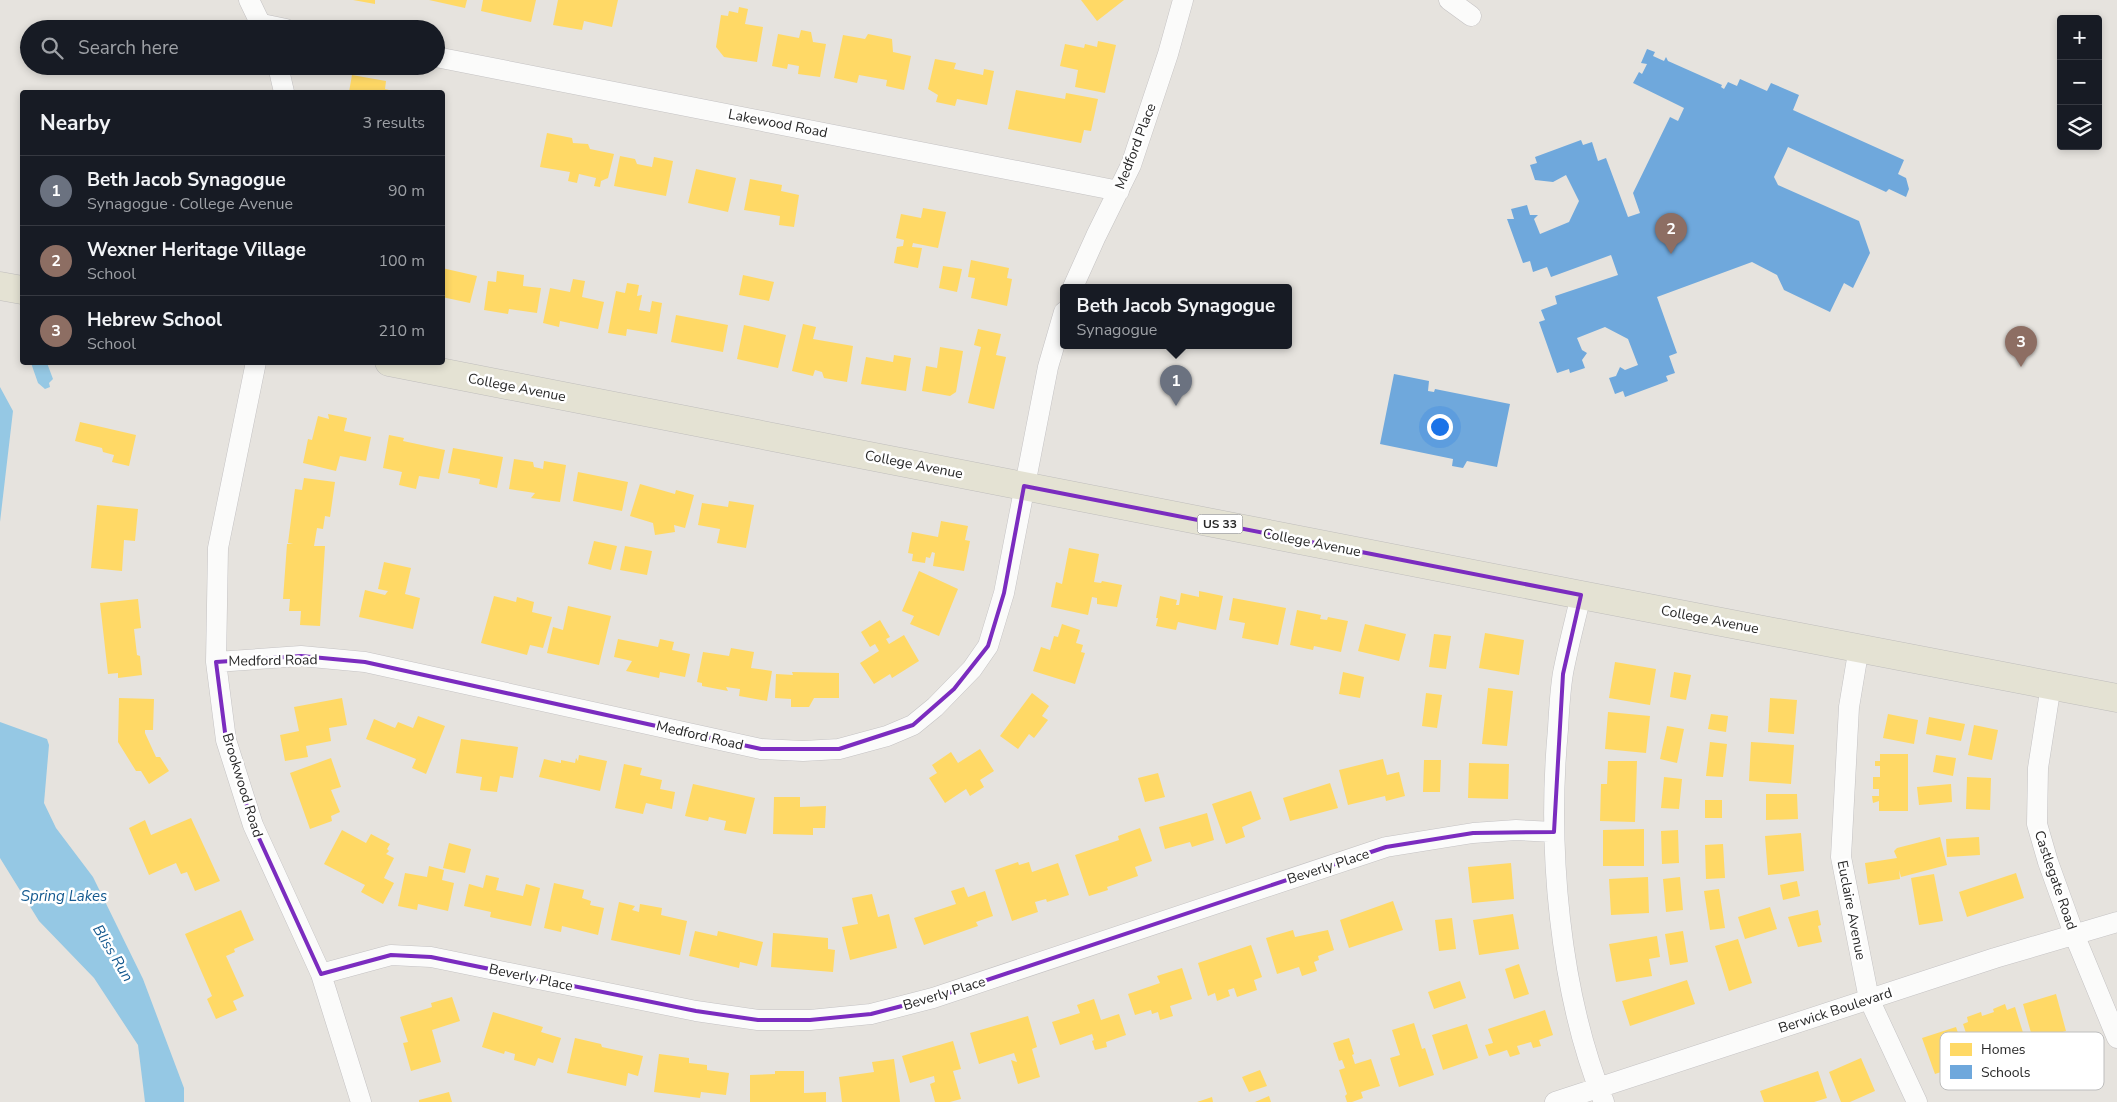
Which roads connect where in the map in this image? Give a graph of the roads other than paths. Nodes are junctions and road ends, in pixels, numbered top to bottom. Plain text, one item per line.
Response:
1 (249, 0) edge
2 (1183, 0) edge
3 (1449, 0) edge
4 (1471, 16) dead end
5 (260, 20) edge
6 (445, 59) edge
7 (280, 75) edge
8 (284, 90) edge
9 (1119, 191) junction
10 (1074, 284) edge
11 (0, 286) edge
12 (20, 290) edge
13 (1060, 326) edge
14 (255, 365) edge
15 (404, 365) edge
16 (1024, 486) junction
17 (1581, 595) junction
18 (1859, 648) junction
19 (216, 662) junction
20 (2051, 685) junction
21 (2117, 698) edge
22 (1554, 832) junction
23 (2117, 922) edge
24 (2074, 934) junction
25 (321, 974) junction
26 (1869, 999) junction
27 (2117, 1038) edge
28 (1601, 1095) edge
29 (361, 1102) edge
30 (1555, 1102) edge
31 (1917, 1102) edge

1 - 5 street
2 - 9 street, Medford Place
3 - 4 street
6 - 9 street, Lakewood Road
7 - 8 street
9 - 10 street, Medford Place
11 - 12 main road
13 - 16 street
14 - 19 street, Brookwood Road
15 - 16 main road, College Avenue / US 33
16 - 17 main road, College Avenue / US 33
16 - 19 street, Medford Road
17 - 18 main road, College Avenue / US 33
17 - 22 street
18 - 20 main road, College Avenue / US 33
18 - 26 street, Euclaire Avenue
19 - 25 street, Brookwood Road
20 - 21 main road, College Avenue / US 33
20 - 24 street, Castlegate Road
22 - 25 street, Beverly Place
22 - 28 street
23 - 24 street, Berwick Boulevard
24 - 26 street, Berwick Boulevard
24 - 27 street, Castlegate Road
25 - 29 street, Brookwood Road
26 - 28 street, Berwick Boulevard
26 - 31 street, Euclaire Avenue
28 - 30 street, Berwick Boulevard

